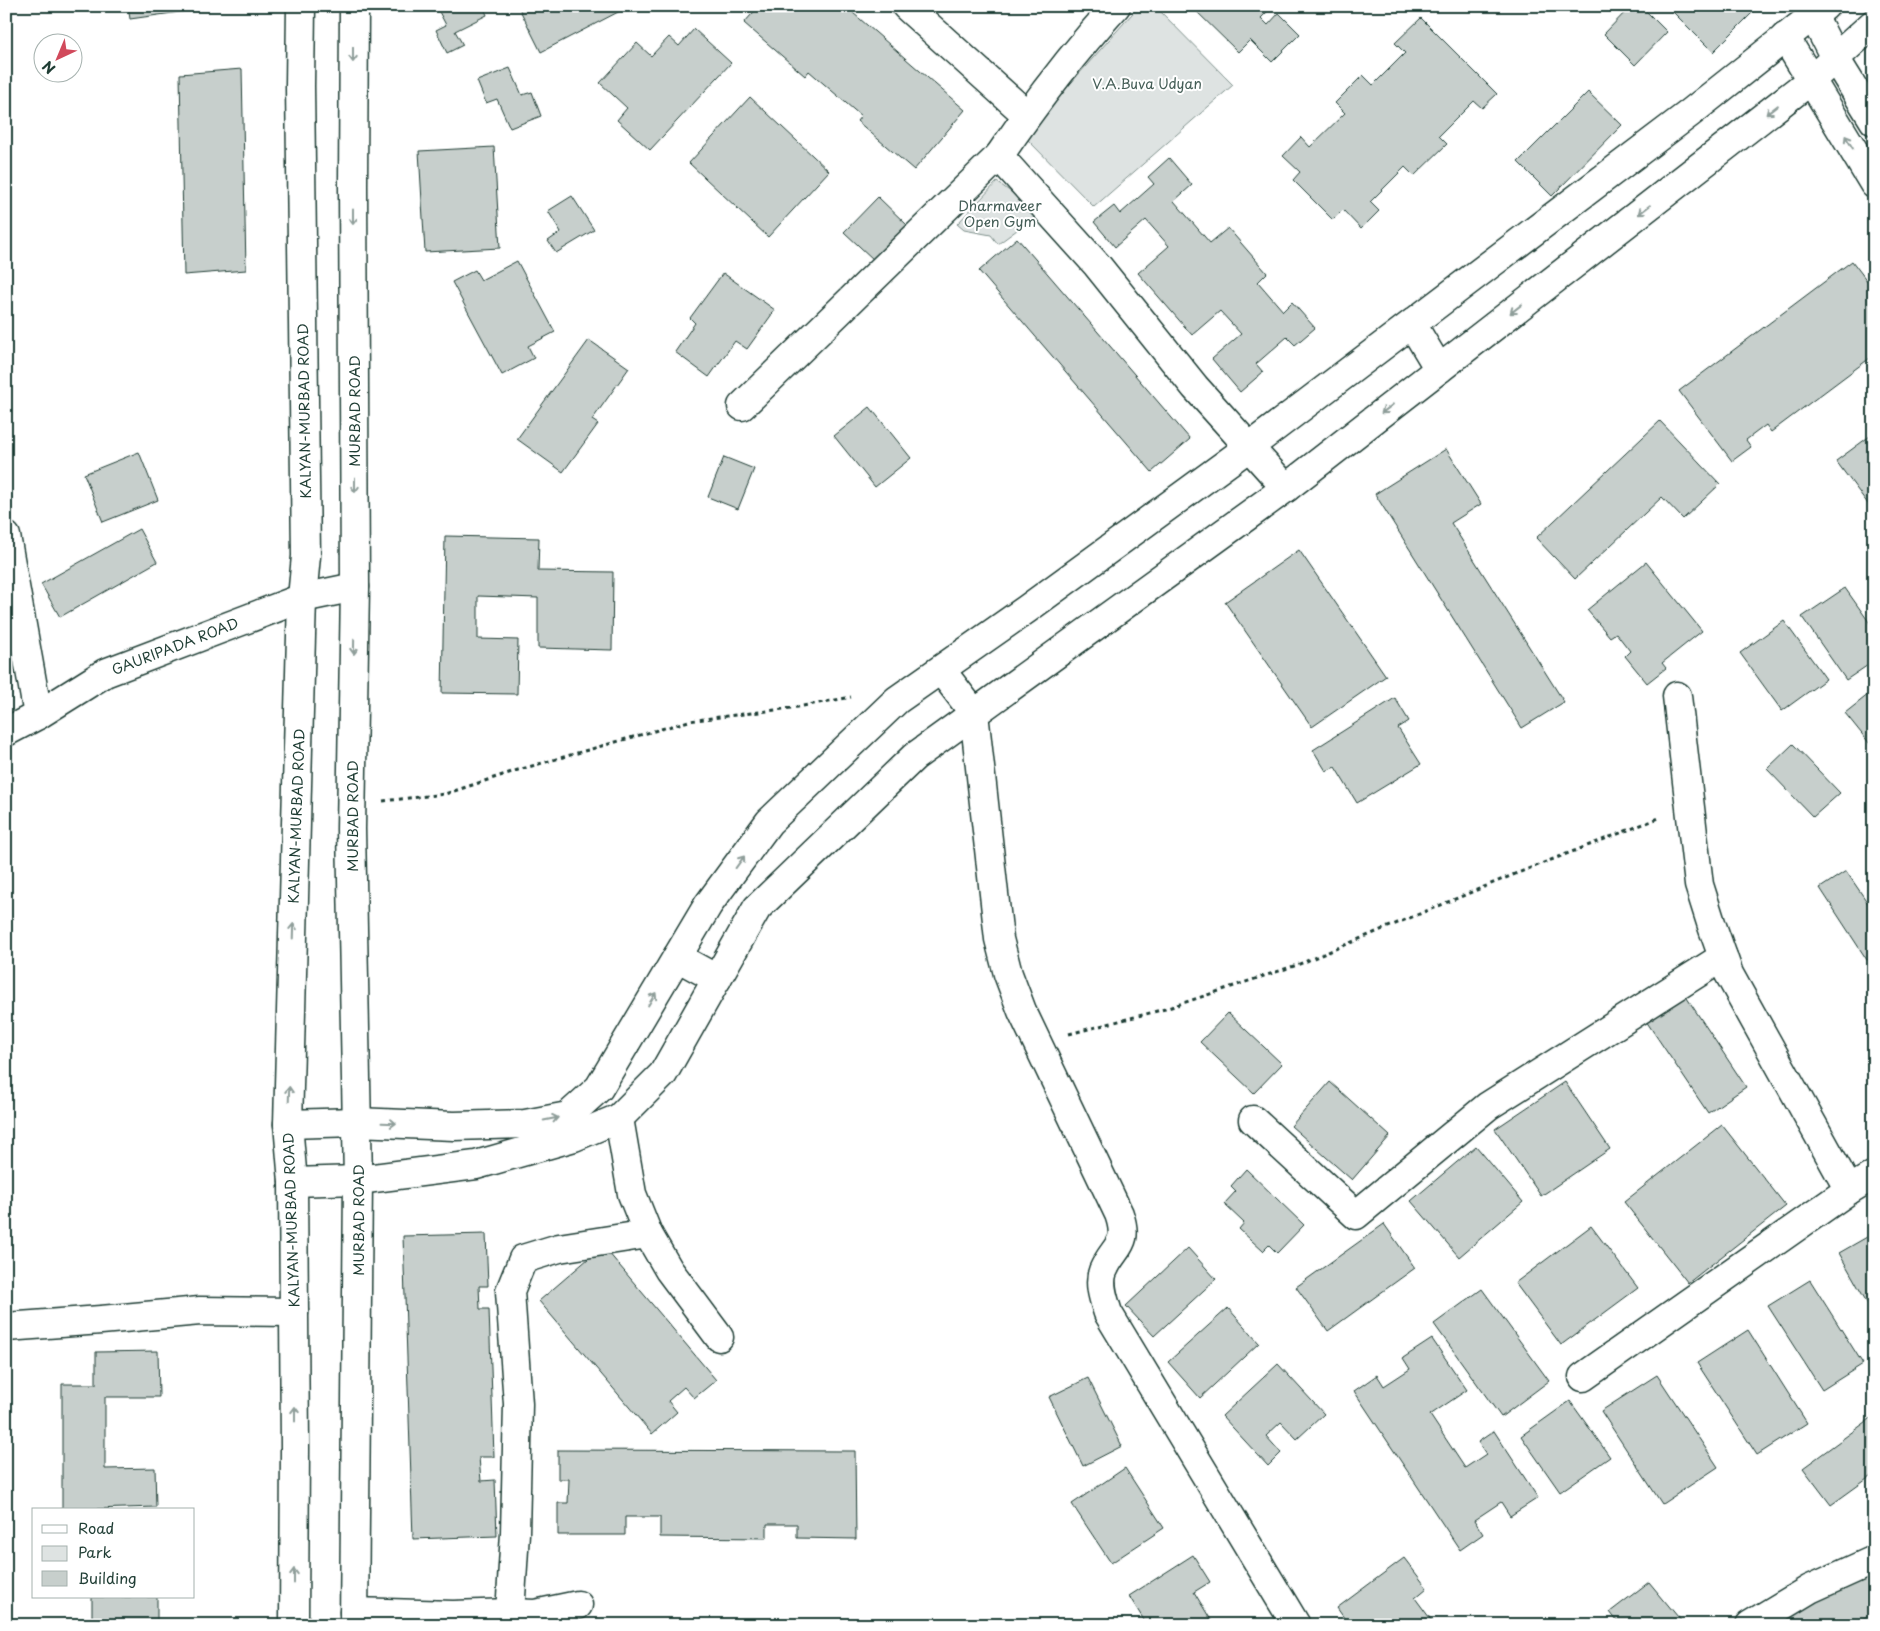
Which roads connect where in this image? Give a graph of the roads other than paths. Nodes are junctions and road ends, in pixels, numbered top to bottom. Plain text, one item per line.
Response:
1 (301, 6) edge
2 (354, 6) edge
3 (906, 6) edge
4 (1116, 6) edge
5 (1819, 11) edge
6 (1874, 22) edge
7 (1785, 37) junction
8 (1836, 58) junction
9 (1811, 80) junction
10 (1027, 115) junction
11 (1874, 120) edge
12 (999, 156) junction
13 (1874, 184) edge
14 (1412, 324) junction
15 (1440, 369) junction
16 (742, 406) dead end
17 (1249, 447) junction
18 (1286, 488) junction
19 (6, 536) edge
20 (355, 587) junction
21 (302, 598) junction
22 (941, 670) junction
23 (1676, 696) dead end
24 (974, 713) junction
25 (38, 715) junction
26 (6, 732) edge
27 (677, 957) junction
28 (1723, 957) junction
29 (717, 979) junction
30 (619, 1118) junction
31 (1253, 1120) dead end
32 (356, 1122) junction
33 (288, 1124) junction
34 (1874, 1175) edge
35 (358, 1180) junction
36 (293, 1182) junction
37 (1849, 1190) junction
38 (648, 1234) junction
39 (294, 1312) junction
40 (6, 1327) edge
41 (719, 1337) dead end
42 (1583, 1377) dead end
43 (1874, 1560) edge
44 (578, 1605) dead end
45 (527, 1617) edge
46 (354, 1619) edge
47 (294, 1625) edge
48 (1296, 1625) edge
49 (1750, 1625) edge

1 - 21 main road, KALYAN-MURBAD ROAD
2 -> 20 main road, MURBAD ROAD
3 - 10 main road
4 - 10 main road
5 - 7 main road
5 - 8 main road
6 - 8 main road
7 - 9 main road
7 - 14 main road
8 - 9 main road
8 - 11 main road
13 -> 9 main road
9 -> 15 main road
10 - 12 main road
12 - 16 main road
12 - 17 main road
14 - 15 main road
14 - 17 main road
15 -> 18 main road
17 - 18 main road
17 - 22 main road
18 - 24 main road
19 - 25 main road
20 - 21 main road, GAURIPADA ROAD
20 -> 32 main road, MURBAD ROAD
21 - 25 main road, GAURIPADA ROAD
33 -> 21 main road, KALYAN-MURBAD ROAD
22 - 24 main road
27 -> 22 main road
23 - 28 main road
24 - 29 main road
24 - 48 main road
25 - 26 main road, GAURIPADA ROAD
27 - 29 main road
32 -> 27 main road
28 - 31 main road
28 - 37 main road
29 - 30 main road
30 - 35 main road
30 - 38 main road
32 - 33 main road
32 - 35 main road, MURBAD ROAD
33 - 36 main road, KALYAN-MURBAD ROAD
34 - 37 main road
35 - 36 main road
35 - 46 main road, MURBAD ROAD
36 - 39 main road, KALYAN-MURBAD ROAD
37 - 42 main road
38 - 41 main road
38 - 45 main road
39 - 40 main road
47 -> 39 main road, KALYAN-MURBAD ROAD
43 - 49 main road
44 - 45 main road
45 - 46 main road

